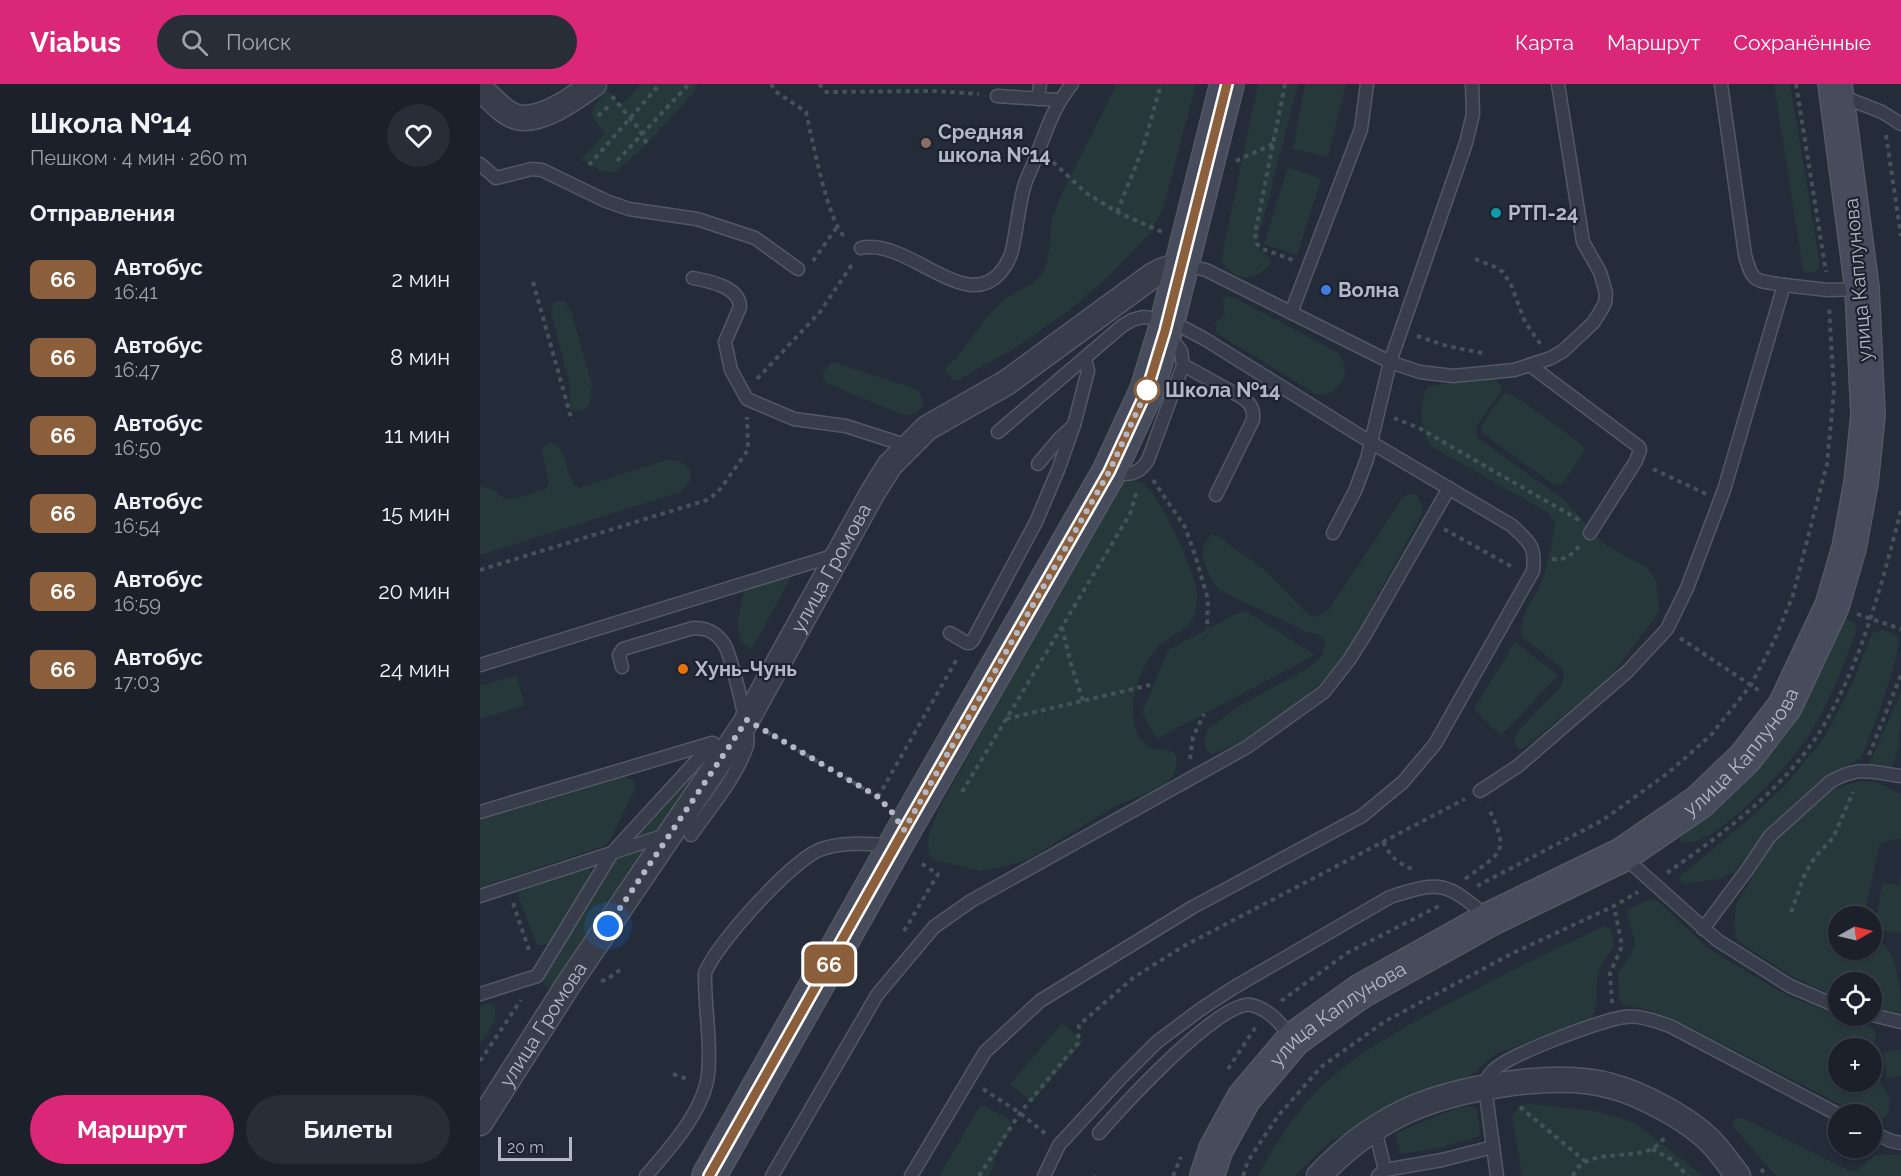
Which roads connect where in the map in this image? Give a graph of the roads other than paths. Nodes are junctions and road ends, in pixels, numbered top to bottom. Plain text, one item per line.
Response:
1 (594, 84) edge
2 (1040, 84) edge
3 (1072, 84) edge
4 (1227, 84) edge
5 (1367, 84) edge
6 (1472, 84) edge
7 (1558, 84) edge
8 (1721, 84) edge
9 (480, 88) edge
10 (1836, 89) edge
11 (998, 96) dead end
12 (1038, 99) junction
13 (1059, 100) junction
14 (1901, 124) edge
15 (480, 164) edge
16 (861, 248) road end
17 (1182, 264) junction
18 (798, 269) road end
19 (693, 278) dead end
20 (1784, 285) junction
21 (1862, 288) junction
22 (1291, 313) junction
23 (1167, 326) junction
24 (1085, 358) junction
25 (1390, 362) junction
26 (1183, 365) junction
27 (1531, 366) junction
28 (1074, 425) junction
29 (998, 432) dead end
30 (1372, 443) junction
31 (908, 446) junction
32 (1038, 464) dead end
33 (1131, 470) junction
34 (1449, 488) junction
35 (1216, 495) dead end
36 (1591, 530) road end
37 (1333, 533) dead end
38 (840, 554) junction
39 (950, 633) dead end
40 (480, 665) edge
41 (622, 667) dead end
42 (745, 723) junction
43 (713, 743) junction
44 (1901, 776) edge
45 (1480, 791) road end
46 (480, 812) edge
47 (681, 834) junction
48 (911, 847) junction
49 (612, 853) junction
50 (1622, 855) junction
51 (480, 896) edge
52 (1490, 919) junction
53 (1703, 929) junction
54 (480, 993) edge
55 (1828, 1002) edge
56 (1882, 1017) edge
57 (1901, 1022) edge
58 (1294, 1038) junction
59 (1490, 1086) junction
60 (1828, 1109) edge
61 (480, 1123) edge
62 (1376, 1129) junction
63 (1099, 1133) dead end
64 (1882, 1137) edge
65 (1901, 1143) edge
66 (1493, 1147) junction
67 (1382, 1173) edge
68 (646, 1176) edge
69 (709, 1176) edge
70 (772, 1176) edge
71 (911, 1176) edge
72 (1044, 1176) edge
73 (1207, 1176) edge
74 (1319, 1176) edge
75 (1497, 1176) edge
76 (1738, 1176) edge

1 - 9 street
2 - 12 lane
3 - 13 lane
4 - 17 street
5 - 22 lane
6 - 25 lane
7 - 27 lane
8 - 20 lane
10 - 14 lane
10 - 21 street, улица Каплунова
11 - 12 lane
12 - 13 lane
13 - 16 lane
15 - 18 lane
17 - 22 lane
17 - 23 street
17 - 31 street, улица Громова
19 - 31 lane
20 - 21 lane
20 - 45 lane
21 - 50 street, улица Каплунова
22 - 25 lane
23 - 24 lane
23 - 26 lane
23 - 30 lane
23 - 33 street
24 - 28 lane
24 - 29 lane
25 - 27 lane
25 - 30 lane
26 - 33 lane
26 - 35 lane
27 - 36 lane
28 - 32 lane
28 - 39 lane
30 - 34 lane
30 - 37 lane
31 - 38 street, улица Громова
33 - 48 street
34 - 70 lane
34 - 71 lane
38 - 40 lane
38 - 42 street, улица Громова
41 - 42 lane
42 - 43 lane
42 - 47 street, улица Громова
43 - 46 lane
43 - 49 lane
44 - 53 lane
47 - 49 lane
47 - 61 street, улица Громова
48 - 68 lane
48 - 69 street
49 - 51 lane
49 - 54 lane
50 - 52 street, улица Каплунова
50 - 53 lane
52 - 58 street, улица Каплунова
52 - 72 lane
53 - 55 lane
56 - 57 lane
58 - 63 lane
58 - 73 street, улица Каплунова
59 - 60 lane
59 - 62 street
59 - 66 lane
59 - 76 street
62 - 67 lane
62 - 74 street
64 - 65 lane
66 - 67 lane
66 - 75 lane

